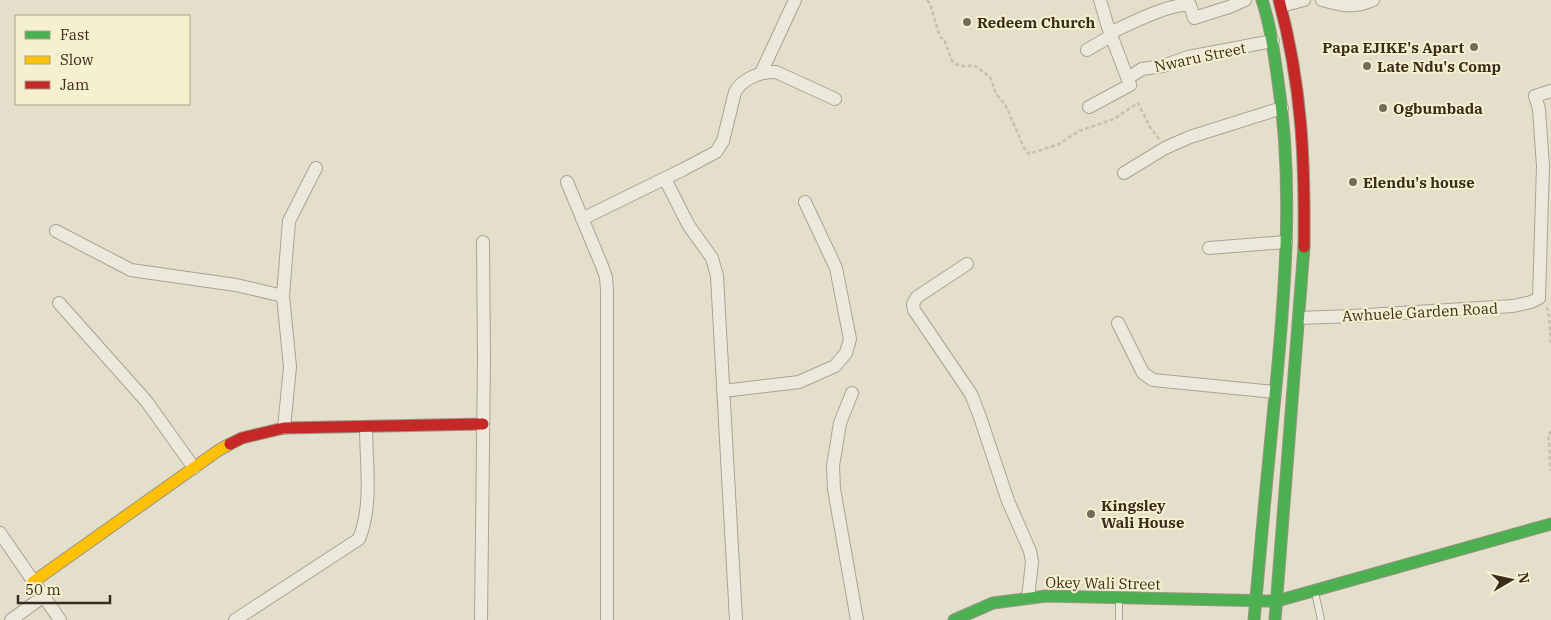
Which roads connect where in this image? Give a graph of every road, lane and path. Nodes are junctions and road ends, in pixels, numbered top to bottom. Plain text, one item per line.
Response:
1 (795, 0) edge
2 (927, 0) edge
3 (1100, 0) edge
4 (1245, 0) edge
5 (1262, 0) edge
6 (1304, 0) edge
7 (1322, 0) edge
8 (1373, 0) edge
9 (1280, 3) edge
10 (1111, 35) junction
11 (1274, 41) junction
12 (1088, 50) dead end
13 (761, 73) junction
14 (1128, 78) junction
15 (1298, 87) junction
16 (1279, 90) junction
17 (1551, 91) edge
18 (835, 99) dead end
19 (1089, 107) dead end
20 (1282, 108) junction
21 (1165, 148) junction
22 (316, 168) dead end
23 (1124, 173) dead end
24 (665, 179) junction
25 (567, 182) dead end
26 (805, 202) dead end
27 (582, 218) junction
28 (56, 231) dead end
29 (483, 242) dead end
30 (1286, 242) junction
31 (1210, 248) dead end
32 (967, 264) dead end
33 (283, 296) junction
34 (1539, 298) junction
35 (59, 303) dead end
36 (1299, 318) junction
37 (1118, 323) dead end
38 (1551, 344) edge
39 (723, 391) junction
40 (1276, 392) junction
41 (852, 393) dead end
42 (483, 424) junction
43 (366, 427) junction
44 (284, 428) junction
45 (1551, 432) edge
46 (194, 468) junction
47 (1551, 471) edge
48 (1551, 524) edge
49 (0, 532) edge
50 (33, 582) junction
51 (1315, 590) junction
52 (44, 596) junction
53 (1119, 597) junction
54 (1028, 598) junction
55 (1256, 600) junction
56 (1277, 601) junction
57 (11, 620) edge
58 (60, 620) edge
59 (235, 620) edge
60 (481, 620) edge
61 (607, 620) edge
62 (736, 620) edge
63 (857, 620) edge
64 (954, 620) edge
65 (1119, 620) edge
66 (1254, 620) edge
67 (1275, 620) edge
68 (1321, 620) edge

1 - 13 street
2 - 21 path
3 - 10 street
4 - 10 street
5 - 11 main road
6 - 9 street
7 - 8 street
9 - 15 main road
10 - 12 street
10 - 14 street
11 - 14 street, Nwaru Street
11 - 16 main road
13 - 18 street
13 - 24 street
14 - 19 street
15 - 16 street
15 - 36 main road
16 - 20 main road
17 - 34 street
20 - 21 street
20 - 30 main road
21 - 23 street
22 - 33 street
24 - 27 street
24 - 39 street
25 - 27 street
26 - 39 street
27 - 61 street
28 - 33 street
29 - 42 street
30 - 31 street
30 - 40 main road
32 - 54 street
33 - 44 street
34 - 36 street, Awhuele Garden Road
34 - 38 path
35 - 46 street
36 - 56 main road
37 - 40 street
39 - 62 street
40 - 55 main road
41 - 63 street
42 - 43 main road
42 - 60 street
43 - 44 main road
43 - 59 street
44 - 46 main road
45 - 47 path
46 - 50 main road
48 - 51 main road, Okey Wali Street
49 - 50 street
50 - 52 street
51 - 56 main road, Okey Wali Street
51 - 68 lane
52 - 57 street
52 - 58 street
53 - 54 main road, Okey Wali Street
53 - 55 main road, Okey Wali Street
53 - 65 lane
54 - 64 main road, Okey Wali Street
55 - 56 main road, Okey Wali Street
55 - 66 main road
56 - 67 main road

